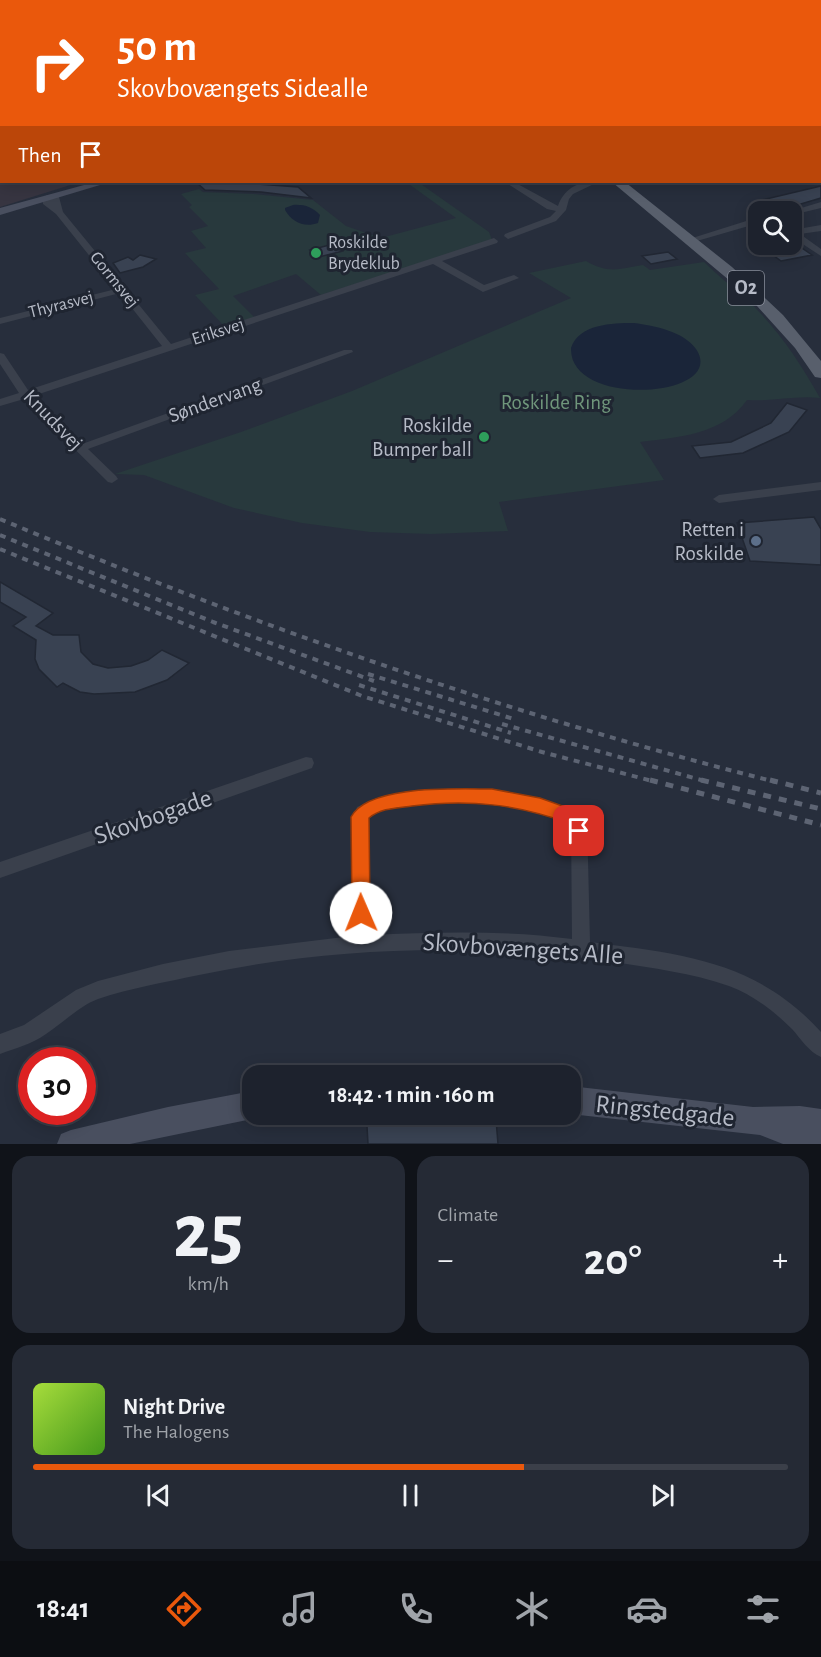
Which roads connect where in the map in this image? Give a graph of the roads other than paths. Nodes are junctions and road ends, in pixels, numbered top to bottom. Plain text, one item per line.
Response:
1 (90, 183) edge
2 (101, 183) edge
3 (511, 183) edge
4 (592, 183) edge
5 (619, 183) edge
6 (66, 192) junction
7 (47, 198) junction
8 (821, 205) edge
9 (562, 210) junction
10 (802, 210) edge
11 (0, 212) edge
12 (748, 223) edge
13 (821, 228) edge
14 (802, 231) edge
15 (508, 236) dead end
16 (690, 240) junction
17 (802, 240) edge
18 (494, 241) dead end
19 (821, 253) edge
20 (435, 261) junction
21 (514, 278) dead end
22 (483, 289) junction
23 (122, 290) junction
24 (471, 298) dead end
25 (0, 321) edge
26 (169, 348) junction
27 (348, 352) dead end
28 (0, 356) edge
29 (821, 373) edge
30 (25, 394) junction
31 (0, 402) edge
32 (81, 448) junction
33 (112, 479) dead end
34 (821, 486) edge
35 (720, 499) dead end
36 (306, 763) dead end
37 (0, 870) edge
38 (361, 944) junction
39 (581, 947) junction
40 (0, 1044) edge
41 (821, 1047) edge
42 (581, 1101) edge
43 (242, 1107) edge
44 (760, 1122) junction
45 (821, 1123) edge
46 (821, 1141) edge
47 (71, 1144) edge

1 - 6 street
2 - 6 street
3 - 9 street
4 - 9 street
5 - 16 main road, O2
6 - 7 street
7 - 11 street
7 - 23 street, Gormsvej
8 - 10 street
9 - 15 street
12 - 16 street
13 - 14 street
16 - 29 main road, O2
17 - 19 street
18 - 20 street, Eriksvej
20 - 22 street
20 - 26 street, Eriksvej
21 - 22 street
22 - 24 street
23 - 25 street, Thyrasvej
23 - 26 street, Gormsvej
26 - 30 street, Eriksvej
27 - 32 street, Søndervang
28 - 30 street, Knudsvej
30 - 31 street, Eriksvej
30 - 32 street, Knudsvej
32 - 33 street, Knudsvej
34 - 35 street
36 - 37 street, Skovbogade
38 - 39 street, Skovbovængets Alle
38 - 39 street
38 - 40 street, Skovbovængets Alle
39 - 41 street, Skovbovængets Alle
42 - 44 street, Ringstedgade
43 - 47 street
44 - 45 street, Ringstedgade
44 - 46 street, Ringstedgade

